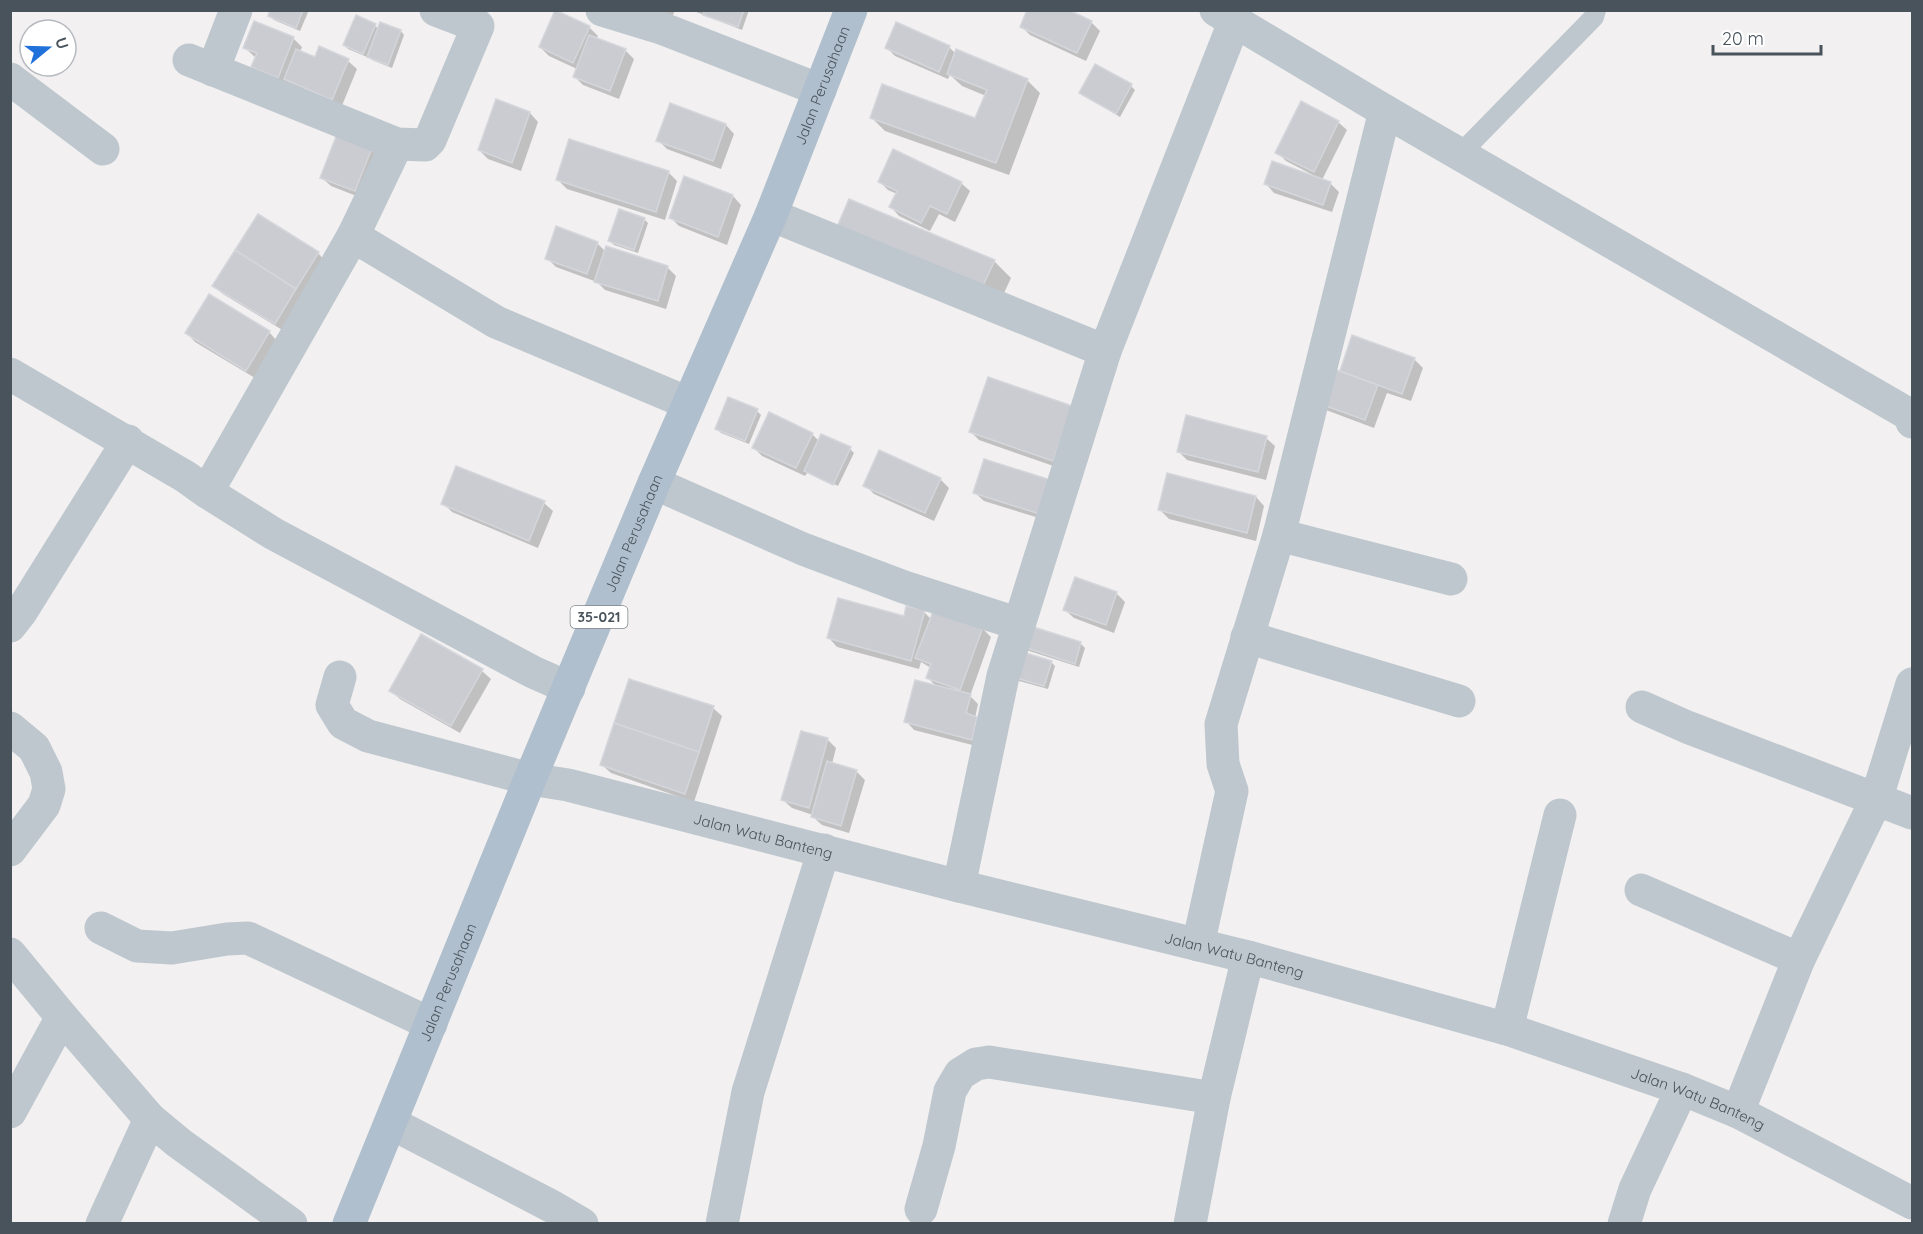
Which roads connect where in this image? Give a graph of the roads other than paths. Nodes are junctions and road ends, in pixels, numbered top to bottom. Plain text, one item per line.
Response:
1 (236, 10) edge
2 (436, 10) edge
3 (602, 10) edge
4 (851, 10) edge
5 (1596, 10) edge
6 (1225, 15) edge
7 (483, 18) edge
8 (10, 79) edge
9 (820, 90) junction
10 (1385, 111) junction
11 (397, 144) junction
12 (103, 149) dead end
13 (1460, 154) junction
14 (771, 215) junction
15 (353, 236) junction
16 (1105, 351) junction
17 (10, 374) edge
18 (688, 404) junction
19 (1912, 414) edge
20 (128, 441) junction
21 (654, 483) junction
22 (207, 492) junction
23 (1279, 535) junction
24 (1451, 579) dead end
25 (1019, 624) junction
26 (10, 626) edge
27 (1248, 637) junction
28 (340, 677) dead end
29 (1912, 684) edge
30 (569, 688) junction
31 (1459, 702) dead end
32 (1642, 707) dead end
33 (10, 728) edge
34 (530, 779) junction
35 (1876, 800) junction
36 (1912, 813) edge
37 (1560, 815) dead end
38 (10, 850) edge
39 (824, 850) junction
40 (959, 886) junction
41 (1641, 890) dead end
42 (101, 928) dead end
43 (1198, 945) junction
44 (10, 954) edge
45 (1248, 957) junction
46 (1799, 959) junction
47 (62, 1017) junction
48 (431, 1024) junction
49 (1507, 1029) junction
50 (1682, 1089) junction
51 (1214, 1098) junction
52 (10, 1112) edge
53 (1738, 1112) junction
54 (150, 1119) junction
55 (391, 1123) junction
56 (1912, 1203) edge
57 (921, 1209) dead end
58 (102, 1224) edge
59 (291, 1224) edge
60 (349, 1224) edge
61 (582, 1224) edge
62 (722, 1224) edge
63 (1190, 1224) edge
64 (1624, 1224) edge

1 - 11 street
2 - 7 street
3 - 9 street
4 - 9 main road, Jalan Perusahaan / 35-021
5 - 13 lane
6 - 10 street
6 - 16 street
7 - 11 street
8 - 12 street
9 - 14 main road, Jalan Perusahaan / 35-021
10 - 13 street
10 - 23 street
11 - 15 street
13 - 19 street
14 - 16 street
14 - 18 main road, Jalan Perusahaan / 35-021
15 - 18 street
15 - 22 street
16 - 25 street
17 - 20 street
18 - 21 main road, Jalan Perusahaan / 35-021
20 - 22 street
20 - 26 street
21 - 25 street
21 - 30 main road, Jalan Perusahaan / 35-021
22 - 30 street
23 - 24 street
23 - 27 street
25 - 40 street
27 - 31 street
27 - 43 street
28 - 34 street, Jalan Watu Banteng
29 - 35 street
30 - 34 main road, Jalan Perusahaan / 35-021
32 - 35 street
33 - 38 street
34 - 39 street, Jalan Watu Banteng
34 - 48 main road, Jalan Perusahaan / 35-021
35 - 36 street
35 - 46 street
37 - 49 street
39 - 40 street, Jalan Watu Banteng
39 - 62 street
40 - 43 street, Jalan Watu Banteng
41 - 46 street
42 - 48 street
43 - 45 street, Jalan Watu Banteng
44 - 47 street
45 - 49 street, Jalan Watu Banteng
45 - 51 street
46 - 53 street
47 - 52 street
47 - 54 street
48 - 55 main road, Jalan Perusahaan / 35-021
49 - 50 street, Jalan Watu Banteng
50 - 53 street, Jalan Watu Banteng
50 - 64 street
51 - 57 street
51 - 63 street
53 - 56 street, Jalan Watu Banteng
54 - 58 street
54 - 59 street
55 - 60 main road, Jalan Perusahaan / 35-021
55 - 61 street

